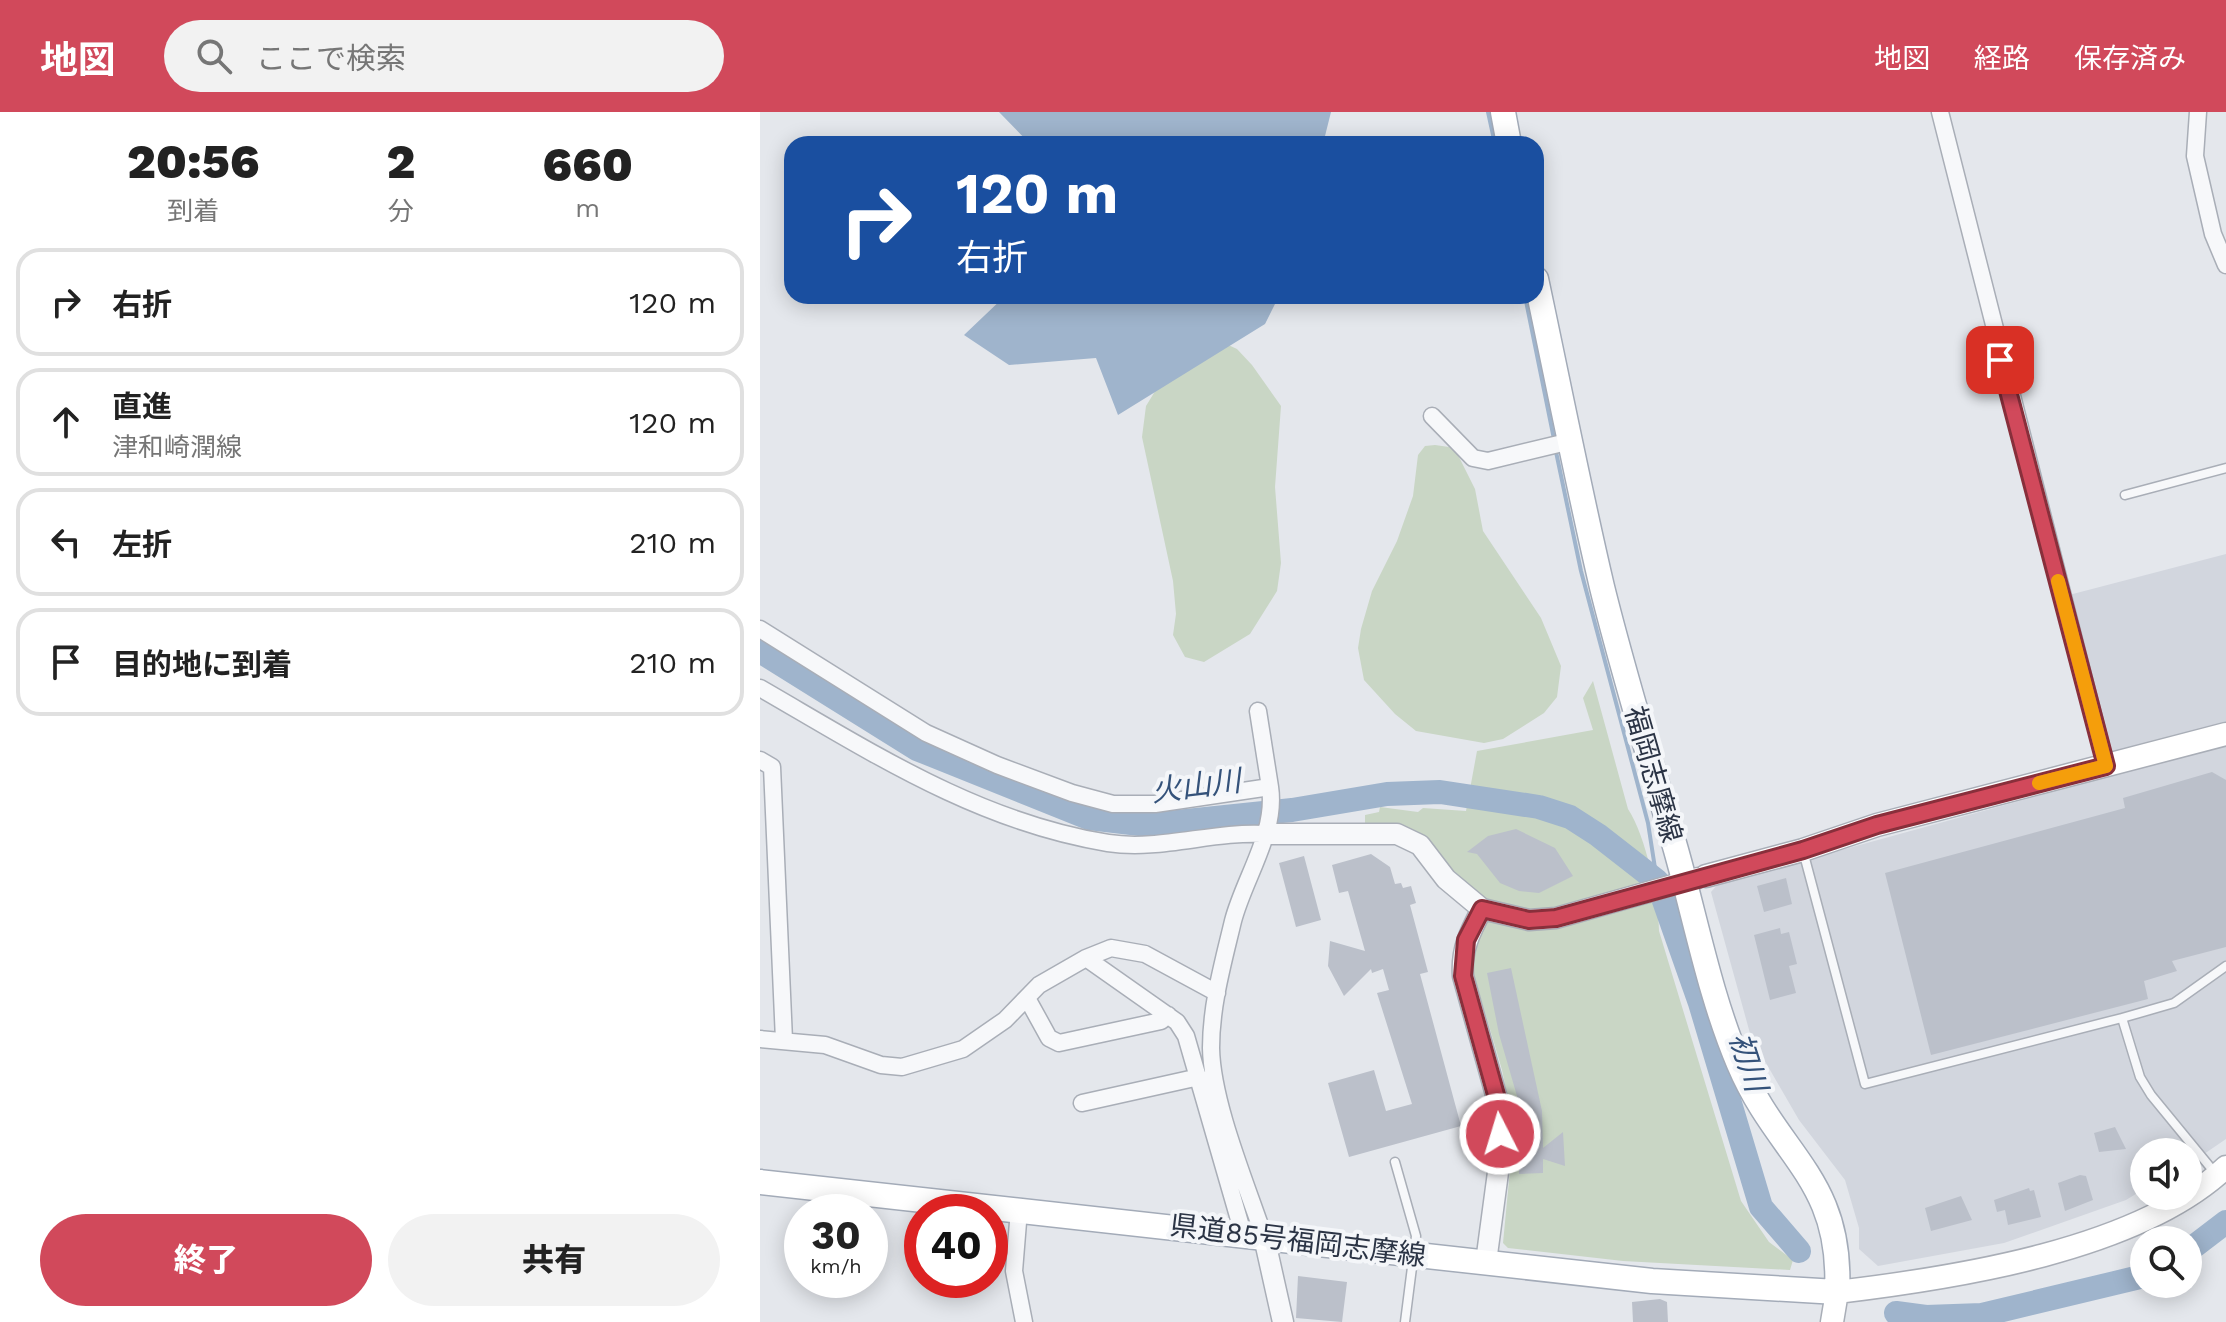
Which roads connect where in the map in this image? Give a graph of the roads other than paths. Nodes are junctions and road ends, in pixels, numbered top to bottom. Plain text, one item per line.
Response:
1 (1503, 112) edge
2 (1940, 112) edge
3 (2198, 112) edge
4 (1508, 136) edge
5 (2225, 259) edge
6 (1541, 304) edge
7 (1432, 416) dead end
8 (1567, 442) junction
9 (2226, 468) edge
10 (2125, 495) dead end
11 (760, 629) edge
12 (760, 688) edge
13 (1258, 711) dead end
14 (2226, 734) edge
15 (760, 760) edge
16 (2106, 766) junction
17 (1271, 790) junction
18 (1265, 831) junction
19 (1803, 850) junction
20 (1695, 879) junction
21 (1482, 909) junction
22 (1086, 958) junction
23 (2226, 966) edge
24 (1217, 993) junction
25 (1027, 998) junction
26 (1168, 1015) junction
27 (2122, 1018) junction
28 (760, 1039) edge
29 (784, 1040) junction
30 (1199, 1077) junction
31 (1082, 1103) dead end
32 (1395, 1162) dead end
33 (2222, 1171) edge
34 (760, 1182) edge
35 (1019, 1210) junction
36 (1238, 1233) junction
37 (1264, 1237) junction
38 (1413, 1253) junction
39 (1486, 1262) junction
40 (1837, 1292) junction
41 (1024, 1322) edge
42 (1283, 1322) edge
43 (1405, 1322) edge
44 (1832, 1322) edge

1 - 4 main road
2 - 16 street
3 - 5 street
6 - 8 main road, 福岡志摩線
7 - 8 street
8 - 20 main road, 福岡志摩線
9 - 10 lane
11 - 17 street
12 - 18 street
13 - 17 street
14 - 16 main road
15 - 29 street
16 - 19 main road
17 - 18 street
18 - 21 street
18 - 24 street
19 - 20 main road
19 - 27 lane
20 - 21 street
20 - 40 main road, 福岡志摩線
21 - 39 street
22 - 24 street
22 - 25 street
22 - 26 street
23 - 27 lane
24 - 37 street
25 - 26 street
25 - 29 street
26 - 30 street
27 - 33 lane
28 - 29 street
30 - 31 street
30 - 36 street
32 - 38 lane
33 - 40 main road
34 - 35 main road, 県道85号福岡志摩線
35 - 36 main road, 県道85号福岡志摩線
35 - 41 street
36 - 37 main road, 県道85号福岡志摩線
37 - 38 main road, 県道85号福岡志摩線
37 - 42 street
38 - 39 main road, 県道85号福岡志摩線
38 - 43 lane
39 - 40 main road, 県道85号福岡志摩線
40 - 44 main road

